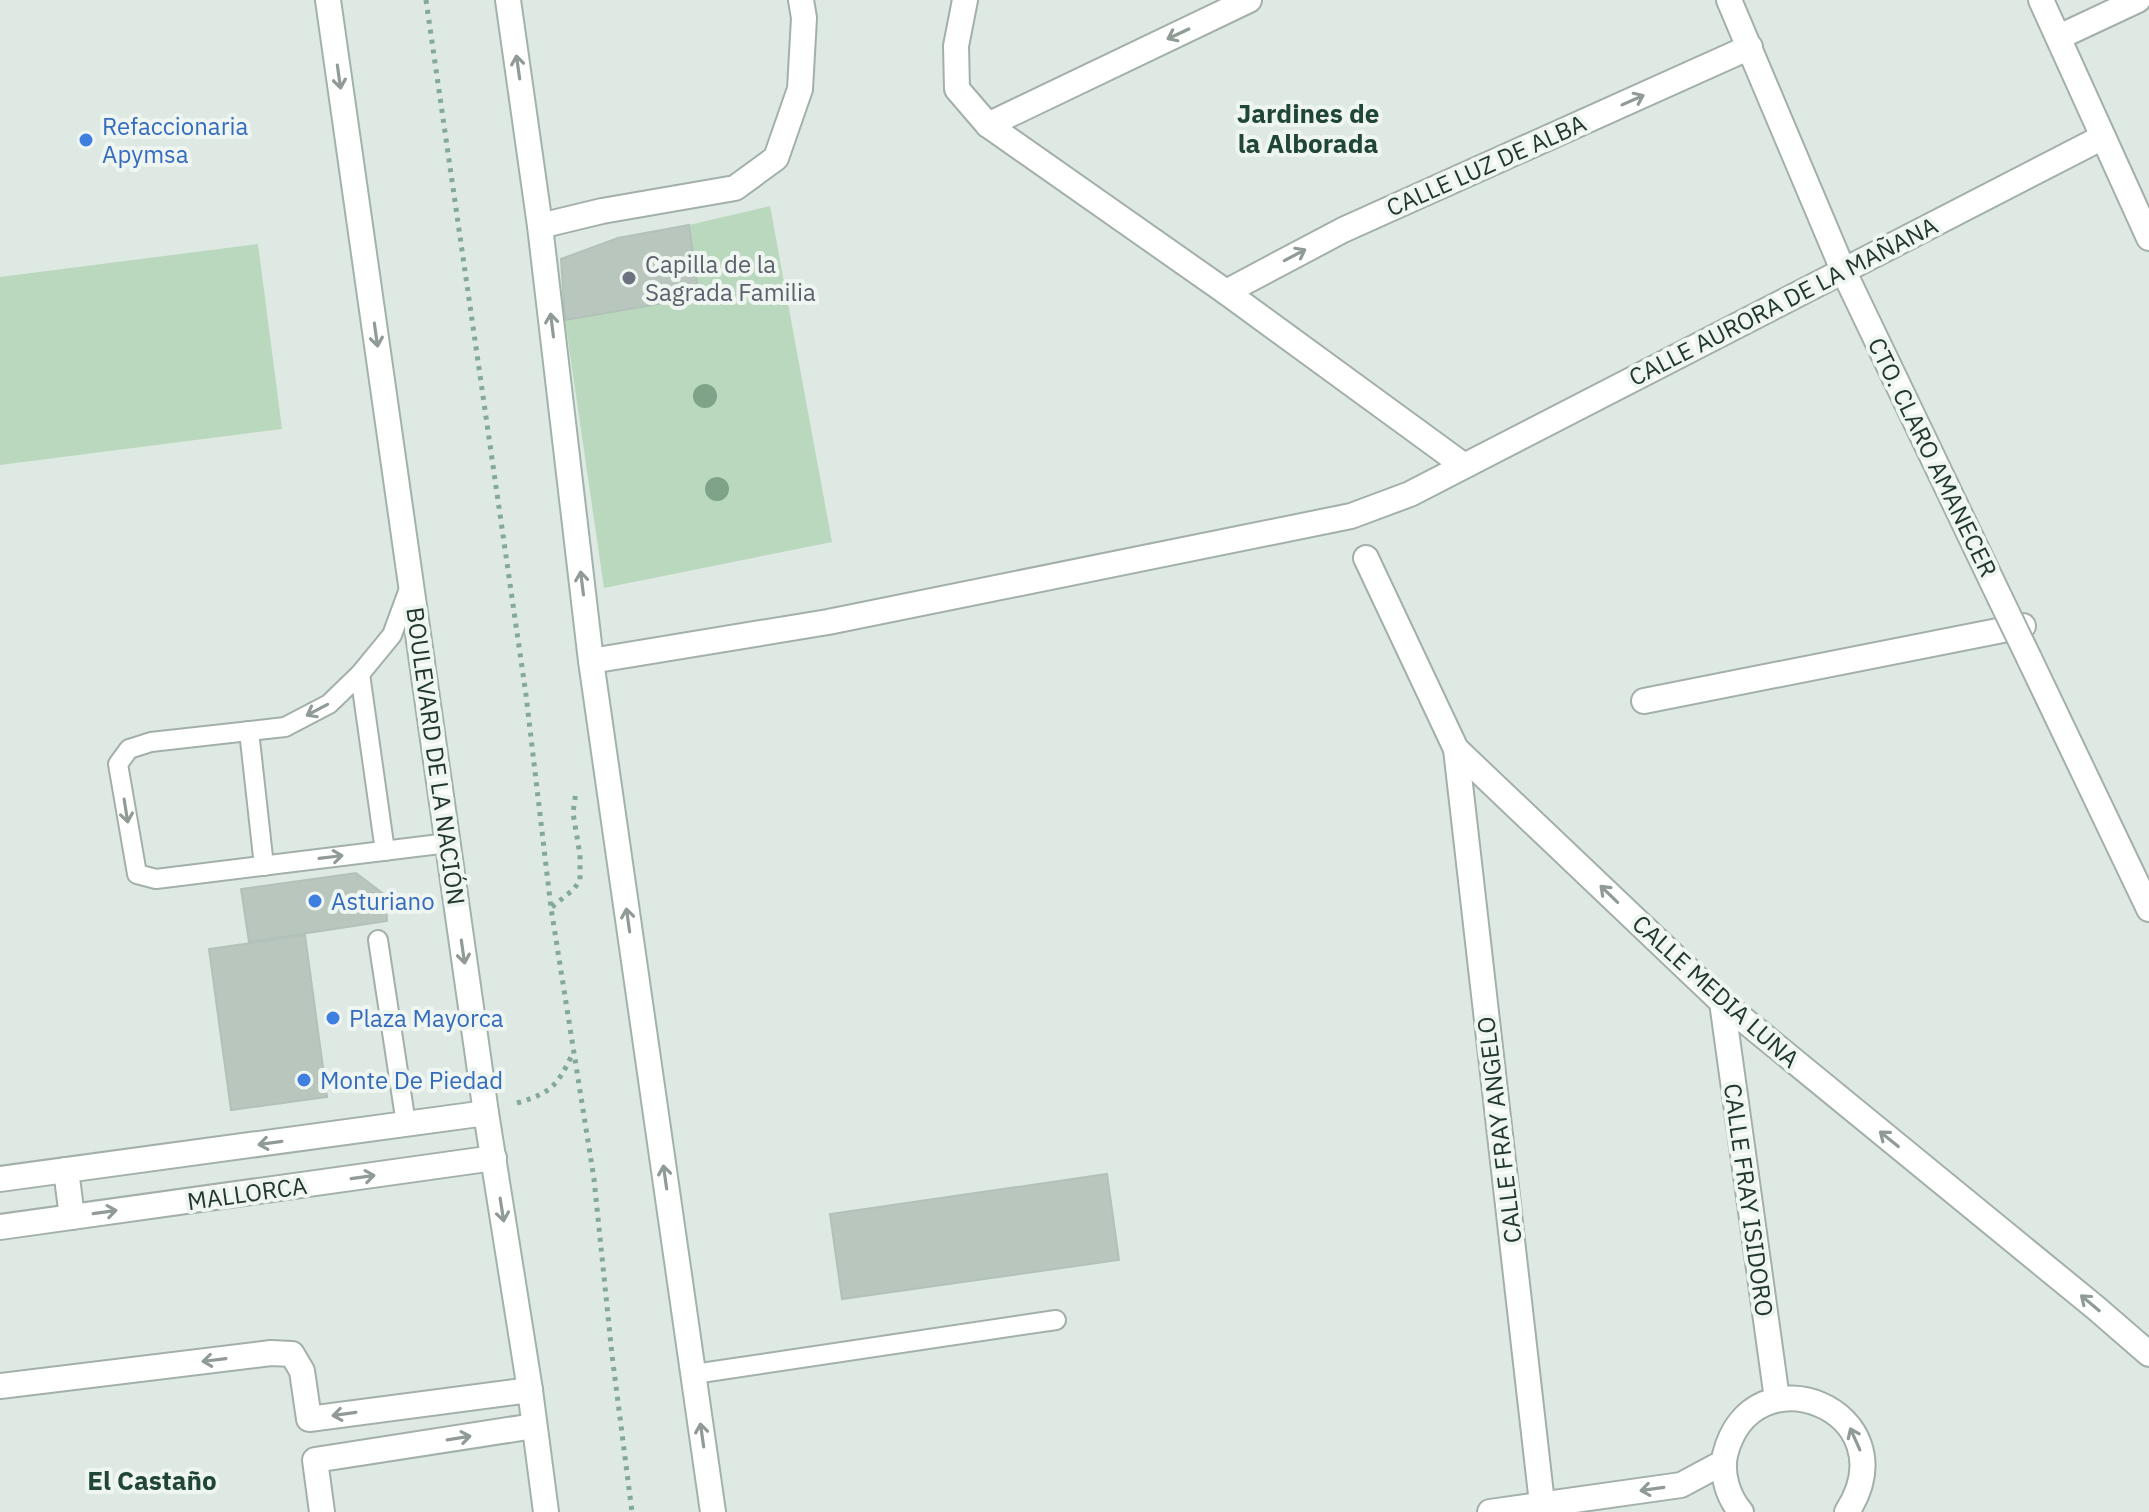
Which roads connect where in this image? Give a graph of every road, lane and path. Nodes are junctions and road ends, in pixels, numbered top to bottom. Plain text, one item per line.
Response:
1 (328, 0) edge
2 (426, 0) edge
3 (508, 0) edge
4 (801, 0) edge
5 (965, 0) edge
6 (1249, 0) edge
7 (1729, 0) edge
8 (2041, 0) edge
9 (2138, 0) edge
10 (2059, 37) junction
11 (1750, 47) junction
12 (988, 125) junction
13 (2103, 137) junction
14 (540, 226) junction
15 (2149, 238) edge
16 (1843, 270) junction
17 (1226, 292) junction
18 (1463, 465) junction
19 (1366, 558) dead end
20 (411, 583) junction
21 (2023, 626) dead end
22 (591, 661) junction
23 (360, 674) junction
24 (1644, 701) dead end
25 (249, 731) junction
26 (1456, 749) junction
27 (606, 771) junction
28 (448, 843) junction
29 (385, 851) junction
30 (264, 866) junction
31 (551, 908) junction
32 (2149, 909) edge
33 (378, 940) dead end
34 (1722, 1002) junction
35 (573, 1054) junction
36 (486, 1113) junction
37 (406, 1124) junction
38 (494, 1158) junction
39 (66, 1170) junction
40 (0, 1179) edge
41 (72, 1217) junction
42 (0, 1227) edge
43 (1056, 1320) dead end
44 (2149, 1354) edge
45 (694, 1374) junction
46 (0, 1386) edge
47 (530, 1390) junction
48 (1777, 1399) junction
49 (534, 1426) junction
50 (1724, 1462) junction
51 (1543, 1508) edge
52 (322, 1512) edge
53 (546, 1512) edge
54 (632, 1512) edge
55 (713, 1512) edge
56 (1490, 1512) edge
57 (1741, 1512) edge
58 (1847, 1512) edge

1 -> 20 street, BOULEVARD DE LA NACIÓN
2 - 31 path
14 -> 3 street
4 - 14 street
5 - 12 street
6 -> 12 street
7 - 11 street, CTO. CLARO AMANECER
8 - 10 street
9 - 10 street
10 - 13 street
11 - 16 street, CTO. CLARO AMANECER
17 -> 11 street, CALLE LUZ DE ALBA
12 - 17 street
13 - 15 street
13 - 16 street, CALLE AURORA DE LA MAÑANA
22 -> 14 street
16 - 18 street, CALLE AURORA DE LA MAÑANA
16 - 32 street, CTO. CLARO AMANECER, bridge
17 - 18 street
18 - 22 street, CALLE AURORA DE LA MAÑANA
19 - 26 street, CALLE MEDIA LUNA
20 - 23 lane
20 - 28 street, BOULEVARD DE LA NACIÓN
21 - 24 street
22 - 27 street
23 -> 25 lane
23 - 29 lane
25 - 30 lane
25 -> 30 lane
34 -> 26 street, CALLE MEDIA LUNA
26 - 51 street, CALLE FRAY ANGELO
27 - 31 path
45 -> 27 street
28 - 29 lane
28 -> 36 street, BOULEVARD DE LA NACIÓN
30 -> 29 lane
31 - 35 path
33 - 37 lane
44 -> 34 street, CALLE MEDIA LUNA
34 - 48 street, CALLE FRAY ISIDORO
35 - 36 path
35 - 54 path
36 - 37 street, MALLORCA
36 - 38 street, BOULEVARD DE LA NACIÓN
37 -> 39 street, MALLORCA
41 -> 38 street, MALLORCA
38 -> 47 street, BOULEVARD DE LA NACIÓN
39 - 40 street, MALLORCA
39 - 41 street
41 - 42 street, MALLORCA
43 - 45 lane
55 -> 45 street
47 -> 46 street
47 - 49 street, BOULEVARD DE LA NACIÓN
48 - 50 street
58 -> 48 street
52 -> 49 street
49 - 53 street, BOULEVARD DE LA NACIÓN
50 -> 51 street
50 - 57 street
51 - 56 street

